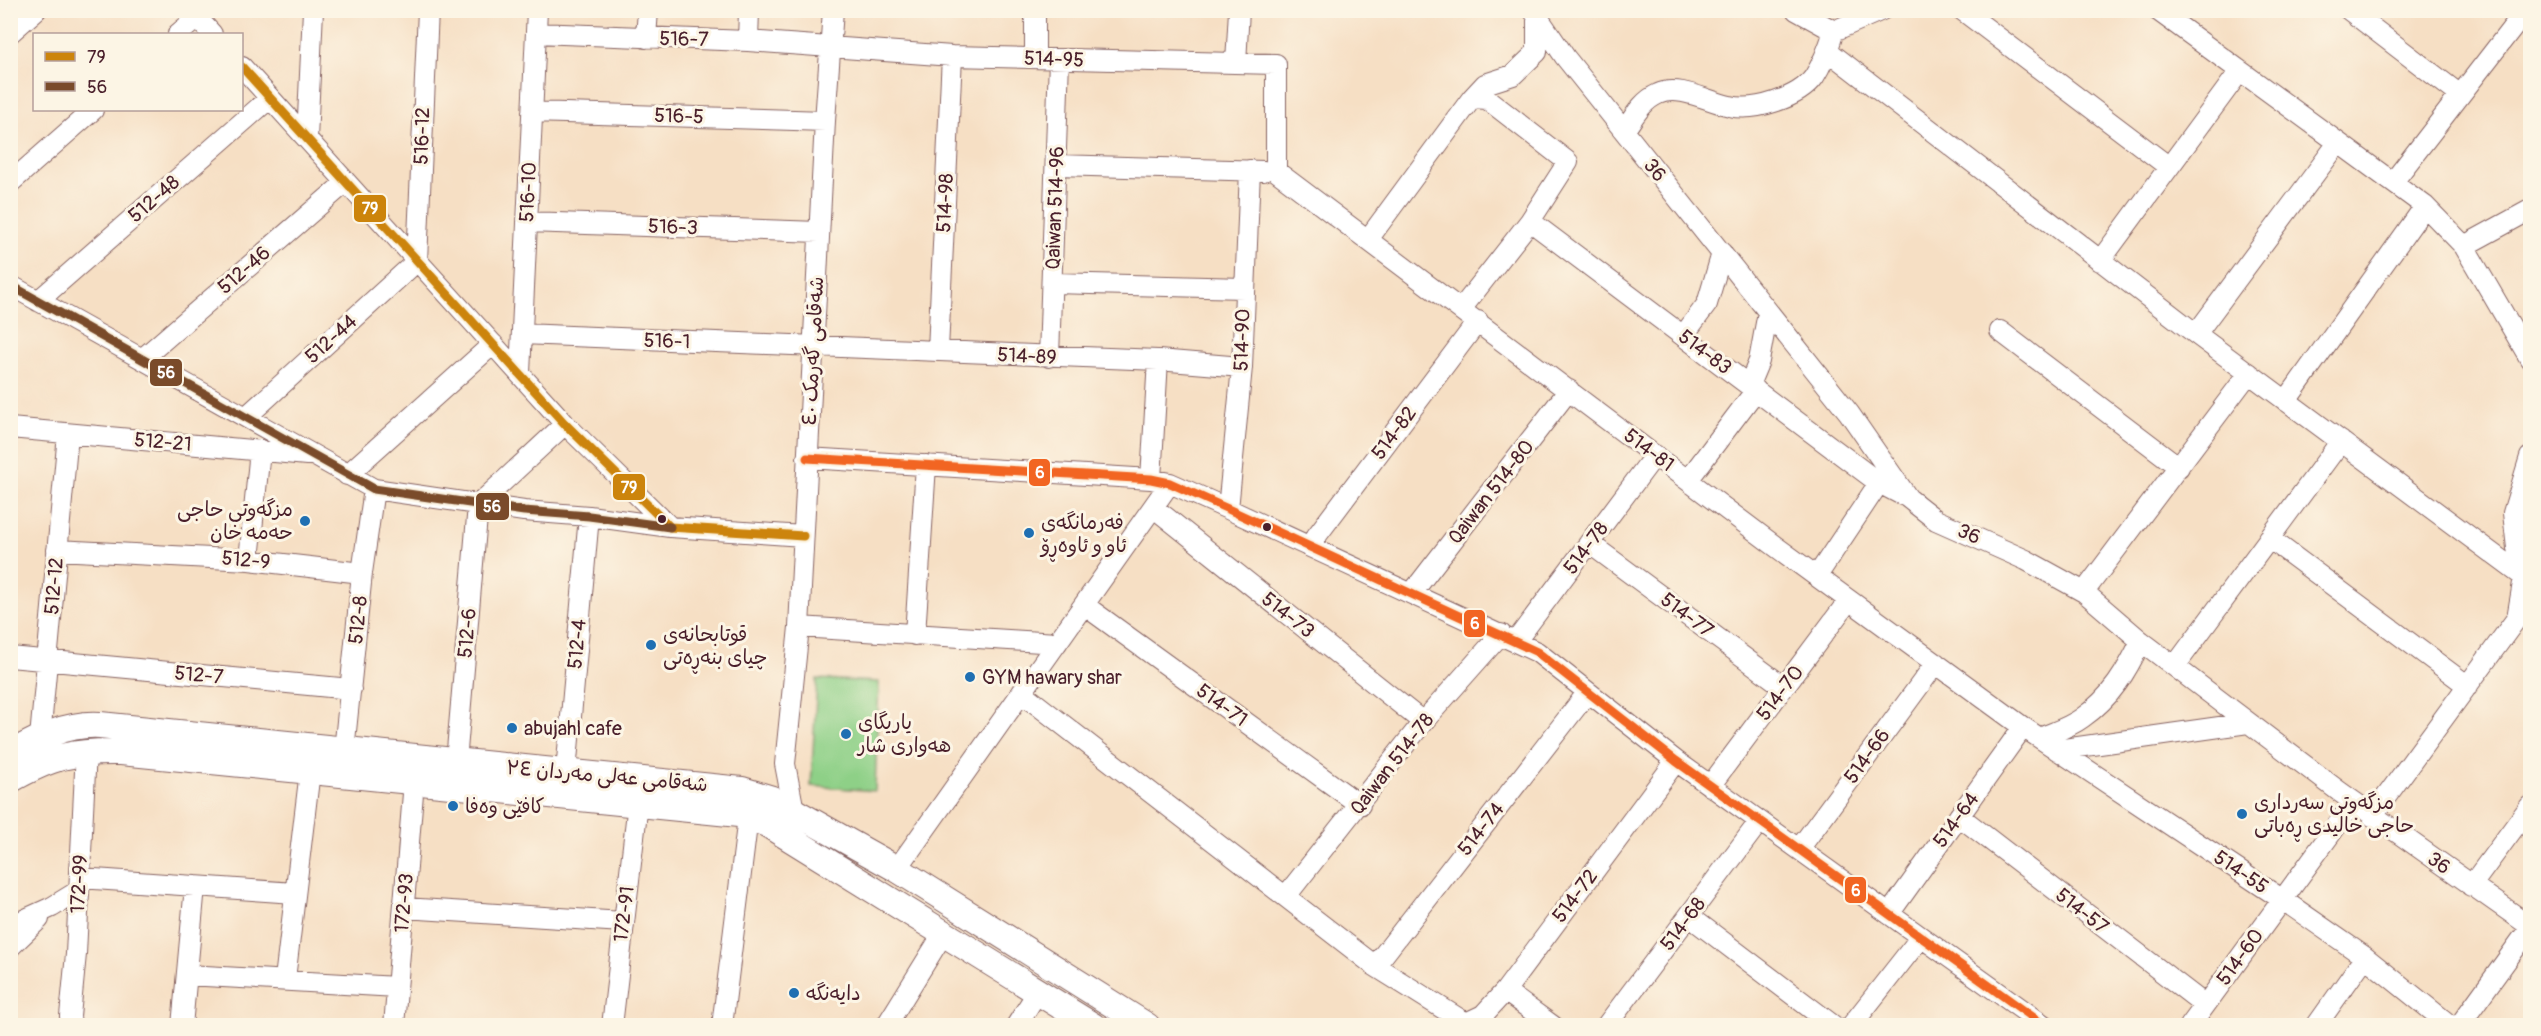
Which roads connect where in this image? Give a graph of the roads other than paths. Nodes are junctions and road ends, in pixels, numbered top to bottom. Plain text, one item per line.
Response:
1 (36, 10) edge
2 (313, 10) edge
3 (428, 10) edge
4 (537, 10) edge
5 (648, 10) edge
6 (749, 10) edge
7 (833, 10) edge
8 (1035, 10) edge
9 (1239, 10) edge
10 (1796, 10) edge
11 (1882, 10) edge
12 (1962, 10) edge
13 (2157, 10) edge
14 (2349, 10) edge
15 (2526, 10) edge
16 (1537, 12) edge
17 (194, 14) edge
18 (2374, 18) edge
19 (1834, 31) junction
20 (10, 33) edge
21 (179, 33) edge
22 (211, 33) edge
23 (536, 33) junction
24 (646, 38) junction
25 (748, 41) junction
26 (832, 47) junction
27 (1828, 51) junction
28 (952, 56) junction
29 (1035, 58) junction
30 (1059, 59) junction
31 (1236, 63) junction
32 (243, 68) edge
33 (2240, 71) junction
34 (2460, 95) junction
35 (270, 98) junction
36 (1472, 98) junction
37 (92, 111) edge
38 (532, 111) junction
39 (825, 121) junction
40 (1624, 131) junction
41 (307, 139) junction
42 (2338, 142) junction
43 (1057, 165) junction
44 (2169, 167) junction
45 (1250, 170) junction
46 (1276, 171) junction
47 (346, 182) junction
48 (2393, 182) junction
49 (10, 183) edge
50 (2425, 206) junction
51 (2530, 210) edge
52 (1530, 221) junction
53 (527, 222) junction
54 (819, 232) junction
55 (1369, 238) junction
56 (2464, 246) junction
57 (1722, 253) junction
58 (417, 261) junction
59 (2100, 261) junction
60 (1053, 283) junction
61 (10, 285) edge
62 (1244, 288) junction
63 (38, 301) junction
64 (1462, 309) junction
65 (1768, 312) junction
66 (1478, 321) junction
67 (2000, 331) dead end
68 (522, 334) junction
69 (2196, 334) junction
70 (1683, 336) junction
71 (493, 344) junction
72 (813, 347) junction
73 (2528, 349) edge
74 (938, 350) junction
75 (1049, 357) junction
76 (142, 359) junction
77 (1158, 360) junction
78 (1242, 367) junction
79 (520, 373) junction
80 (2249, 373) junction
81 (1753, 388) junction
82 (1569, 390) junction
83 (2286, 401) junction
84 (246, 417) junction
85 (565, 424) junction
86 (10, 428) edge
87 (68, 434) junction
88 (2341, 441) junction
89 (260, 450) junction
90 (1655, 454) junction
91 (315, 456) junction
92 (2530, 457) edge
93 (807, 458) junction
94 (926, 465) junction
95 (2179, 467) junction
96 (347, 475) junction
97 (1688, 480) junction
98 (1161, 481) junction
99 (1879, 483) junction
100 (374, 489) junction
101 (1908, 498) junction
102 (478, 505) junction
103 (1153, 507) junction
104 (1228, 509) junction
105 (588, 516) junction
106 (670, 527) junction
107 (803, 536) junction
108 (2270, 538) junction
109 (1589, 543) junction
110 (1310, 546) junction
111 (57, 550) junction
112 (249, 560) junction
113 (362, 573) junction
114 (1816, 576) junction
115 (2524, 577) junction
116 (2085, 592) junction
117 (1412, 594) junction
118 (1849, 600) junction
119 (1084, 605) junction
120 (799, 627) junction
121 (915, 634) junction
122 (1508, 638) junction
123 (2141, 641) junction
124 (1057, 643) junction
125 (10, 657) edge
126 (47, 661) junction
127 (1936, 663) junction
128 (2175, 666) junction
129 (2468, 686) junction
130 (1784, 687) junction
131 (351, 689) junction
132 (1588, 692) junction
133 (1022, 693) junction
134 (1423, 722) junction
135 (2248, 723) junction
136 (2023, 727) junction
137 (40, 738) junction
138 (2040, 738) junction
139 (2057, 750) junction
140 (86, 751) junction
141 (344, 751) junction
142 (10, 754) edge
143 (1676, 761) junction
144 (456, 762) junction
145 (785, 764) junction
146 (310, 771) junction
147 (566, 772) junction
148 (10, 780) edge
149 (414, 781) junction
150 (1710, 786) junction
151 (772, 799) junction
152 (2354, 802) junction
153 (638, 803) junction
154 (1360, 805) junction
155 (2530, 806) edge
156 (794, 811) junction
157 (1959, 816) junction
158 (2372, 816) junction
159 (748, 817) junction
160 (1759, 822) junction
161 (1799, 849) junction
162 (897, 869) junction
163 (79, 885) junction
164 (195, 886) junction
165 (2470, 886) junction
166 (295, 893) junction
167 (1286, 896) junction
168 (2283, 900) junction
169 (949, 903) junction
170 (52, 907) junction
171 (404, 908) junction
172 (1888, 914) junction
173 (1689, 916) junction
174 (623, 922) junction
175 (984, 925) junction
176 (10, 926) edge
177 (2530, 927) edge
178 (938, 931) junction
179 (1922, 937) junction
180 (10, 947) edge
181 (969, 950) junction
182 (2365, 957) junction
183 (1375, 966) junction
184 (187, 975) junction
185 (285, 979) junction
186 (397, 987) junction
187 (1505, 991) junction
188 (1037, 993) junction
189 (2205, 1005) junction
190 (67, 1022) edge
191 (183, 1026) edge
192 (394, 1026) edge
193 (612, 1026) edge
194 (722, 1026) edge
195 (886, 1026) edge
196 (1016, 1026) edge
197 (1093, 1026) edge
198 (1147, 1026) edge
199 (1552, 1026) edge
200 (1606, 1026) edge
201 (1834, 1026) edge
202 (1851, 1026) edge
203 (2045, 1026) edge
204 (2190, 1026) edge
205 (2316, 1026) edge
206 (2451, 1026) edge
207 (2459, 1026) edge

1 - 20 street
2 - 41 street
3 - 58 street, 516-12
4 - 23 street, 516-10
5 - 24 street
6 - 25 street
7 - 26 street, شەقامی گەرمک ٤٠
8 - 29 street
9 - 31 street
10 - 19 street
11 - 19 street
12 - 44 street
13 - 33 street
14 - 18 street
15 - 34 street
16 - 36 street
16 - 40 street, 36
17 - 21 street
17 - 22 street
18 - 34 street
19 - 27 street
23 - 24 street, 516-7
23 - 38 street, 516-10
24 - 25 street, 516-7
25 - 26 street, 516-7
26 - 28 street, 514-95
26 - 39 street, شەقامی گەرمک ٤٠
27 - 40 street
27 - 59 street
28 - 29 street, 514-95
28 - 74 street, 514-98
29 - 30 street, 514-95
30 - 31 street, 514-95
30 - 43 street, Qaiwan 514-96
31 - 46 street, 514-95
32 - 35 street
33 - 42 street
33 - 44 street
34 - 48 street
35 - 41 street
35 - 63 street, 512-48
36 - 52 street
36 - 55 street
37 - 49 street
38 - 39 street, 516-5
38 - 53 street, 516-10
39 - 54 street, شەقامی گەرمک ٤٠
40 - 57 street, 36
41 - 47 street
42 - 48 street
42 - 69 street
43 - 45 street
43 - 60 street, Qaiwan 514-96
44 - 59 street
45 - 46 street
45 - 62 street, 514-90
46 - 55 street, 514-81
47 - 58 street
47 - 76 street, 512-46
48 - 50 street
50 - 56 street
50 - 83 street
51 - 56 street
52 - 64 street
52 - 70 street, 514-83
53 - 54 street, 516-3
53 - 68 street, 516-10
54 - 72 street, شەقامی گەرمک ٤٠
55 - 64 street, 514-81
56 - 73 street
57 - 65 street, 36
57 - 70 street
58 - 71 street
58 - 84 street, 512-44
59 - 69 street
60 - 62 street
60 - 75 street, Qaiwan 514-96
61 - 63 street
62 - 78 street, 514-90
63 - 76 street
64 - 66 street, 514-81
65 - 81 street
65 - 101 street, 36
66 - 82 street, 514-81
66 - 110 street, 514-82
67 - 95 street
68 - 72 street, 516-1
68 - 79 street, 516-10
69 - 80 street
70 - 81 street, 514-83
71 - 79 street
71 - 96 street
72 - 74 street, 514-89
72 - 93 street, شەقامی گەرمک ٤٠
74 - 75 street, 514-89
75 - 77 street, 514-89
76 - 84 street
77 - 78 street, 514-89
77 - 98 street
78 - 104 street, 514-90
79 - 85 street
80 - 83 street
80 - 95 street
81 - 97 street
81 - 99 street, 514-83
82 - 90 street, 514-81
82 - 117 street, Qaiwan 514-80
83 - 88 street
84 - 91 street
85 - 102 street
85 - 106 street
86 - 87 street, 512-21
87 - 89 street, 512-21
87 - 111 street, 512-12
88 - 108 street
88 - 115 street
89 - 91 street, 512-21
89 - 112 street
90 - 97 street, 514-81
90 - 109 street, 514-78
91 - 96 street
92 - 115 street
93 - 94 street
93 - 107 street, شەقامی گەرمک ٤٠
94 - 98 street
94 - 121 street
95 - 116 street
96 - 100 street
97 - 114 street, 514-81
98 - 103 street
98 - 104 street
99 - 101 street, 514-83
99 - 114 street
100 - 102 street
100 - 113 street, 512-8
101 - 116 street, 36
102 - 105 street
102 - 144 street, 512-6
103 - 119 street
103 - 134 street, 514-73
104 - 110 street
105 - 106 street
105 - 147 street, 512-4
106 - 107 street
107 - 120 street, شەقامی گەرمک ٤٠
108 - 128 street
108 - 129 street
109 - 122 street, 514-78
109 - 130 street, 514-77
110 - 117 street
111 - 112 street, 512-9
111 - 126 street, 512-12
112 - 113 street, 512-9
113 - 131 street, 512-8
114 - 118 street, 514-81
115 - 129 street
116 - 123 street, 36
117 - 122 street
118 - 127 street, 514-81
118 - 130 street, 514-70
119 - 124 street
119 - 154 street, 514-71
120 - 121 street
120 - 145 street, شەقامی گەرمک ٤٠
121 - 124 street
122 - 132 street
122 - 134 street, Qaiwan 514-78
123 - 128 street, 36
123 - 138 street
124 - 133 street
125 - 126 street, 512-7
126 - 131 street, 512-7
126 - 137 street, 512-12
127 - 136 street, 514-81
127 - 161 street, 514-66
128 - 135 street, 36
129 - 158 street
130 - 150 street, 514-70
131 - 141 street, 512-8
132 - 143 street
132 - 183 street, 514-74
133 - 162 street
133 - 167 street
134 - 154 street, Qaiwan 514-78
135 - 139 street
135 - 152 street, 36
136 - 138 street, 514-55
136 - 157 street, 514-64
137 - 141 main road, شەقامی عەلی مەردان ٣٤
137 - 142 main road, شەقامی عەلی مەردان ٣٤
138 - 139 street, 514-55
139 - 168 street, 514-55
140 - 146 main road, شەقامی عەلی مەردان ٣٤
140 - 148 main road, شەقامی عەلی مەردان ٣٤
140 - 163 street, 172-99
141 - 144 main road, شەقامی عەلی مەردان ٣٤
143 - 150 street
143 - 187 street, 514-72
144 - 147 main road, شەقامی عەلی مەردان ٣٤
145 - 151 street, شەقامی گەرمک ٤٠
145 - 156 street, شەقامی گەرمک ٤٠
146 - 149 main road, شەقامی عەلی مەردان ٣٤
146 - 166 street
147 - 151 main road, شەقامی عەلی مەردان ٣٤
149 - 153 main road, شەقامی عەلی مەردان ٣٤
149 - 171 street, 172-93
150 - 160 street
151 - 156 main road, شەقامی عەلی مەردان ٣٤
152 - 158 street, 36
152 - 168 street, 514-60
153 - 159 main road, شەقامی عەلی مەردان ٣٤
153 - 174 street, 172-91
154 - 167 street, Qaiwan 514-78
155 - 165 street
156 - 162 main road, شەقامی عەلی مەردان ٣٤
157 - 172 street, 514-64
157 - 189 street, 514-57
158 - 165 street, 36
159 - 178 main road, شەقامی عەلی مەردان ٣٤
159 - 194 street
160 - 161 street
160 - 173 street, 514-68
161 - 172 street
162 - 169 main road, شەقامی عەلی مەردان ٣٤
163 - 164 street
163 - 170 street
163 - 190 street, 172-99
164 - 166 street
164 - 184 street
165 - 177 street, 36
166 - 185 street
167 - 183 street
168 - 182 street, 514-55
168 - 189 street, 514-60
169 - 175 main road, شەقامی عەلی مەردان ٣٤
169 - 178 main road
170 - 176 street
170 - 180 street
171 - 174 street
171 - 186 street, 172-93
172 - 179 street
173 - 200 street, 514-68
173 - 201 street
174 - 193 street, 172-91
175 - 181 main road
175 - 198 main road, شەقامی عەلی مەردان ٣٤
177 - 207 street
178 - 181 main road, شەقامی عەلی مەردان ٣٤
178 - 195 street
179 - 202 street
179 - 203 street
181 - 188 main road, شەقامی عەلی مەردان ٣٤
182 - 205 street
182 - 206 street, 514-55
183 - 187 street, 514-72
184 - 185 street
184 - 191 street
185 - 186 street
186 - 192 street, 172-93
187 - 199 street
188 - 196 street
188 - 197 main road, شەقامی عەلی مەردان ٣٤
189 - 204 street, 514-60

